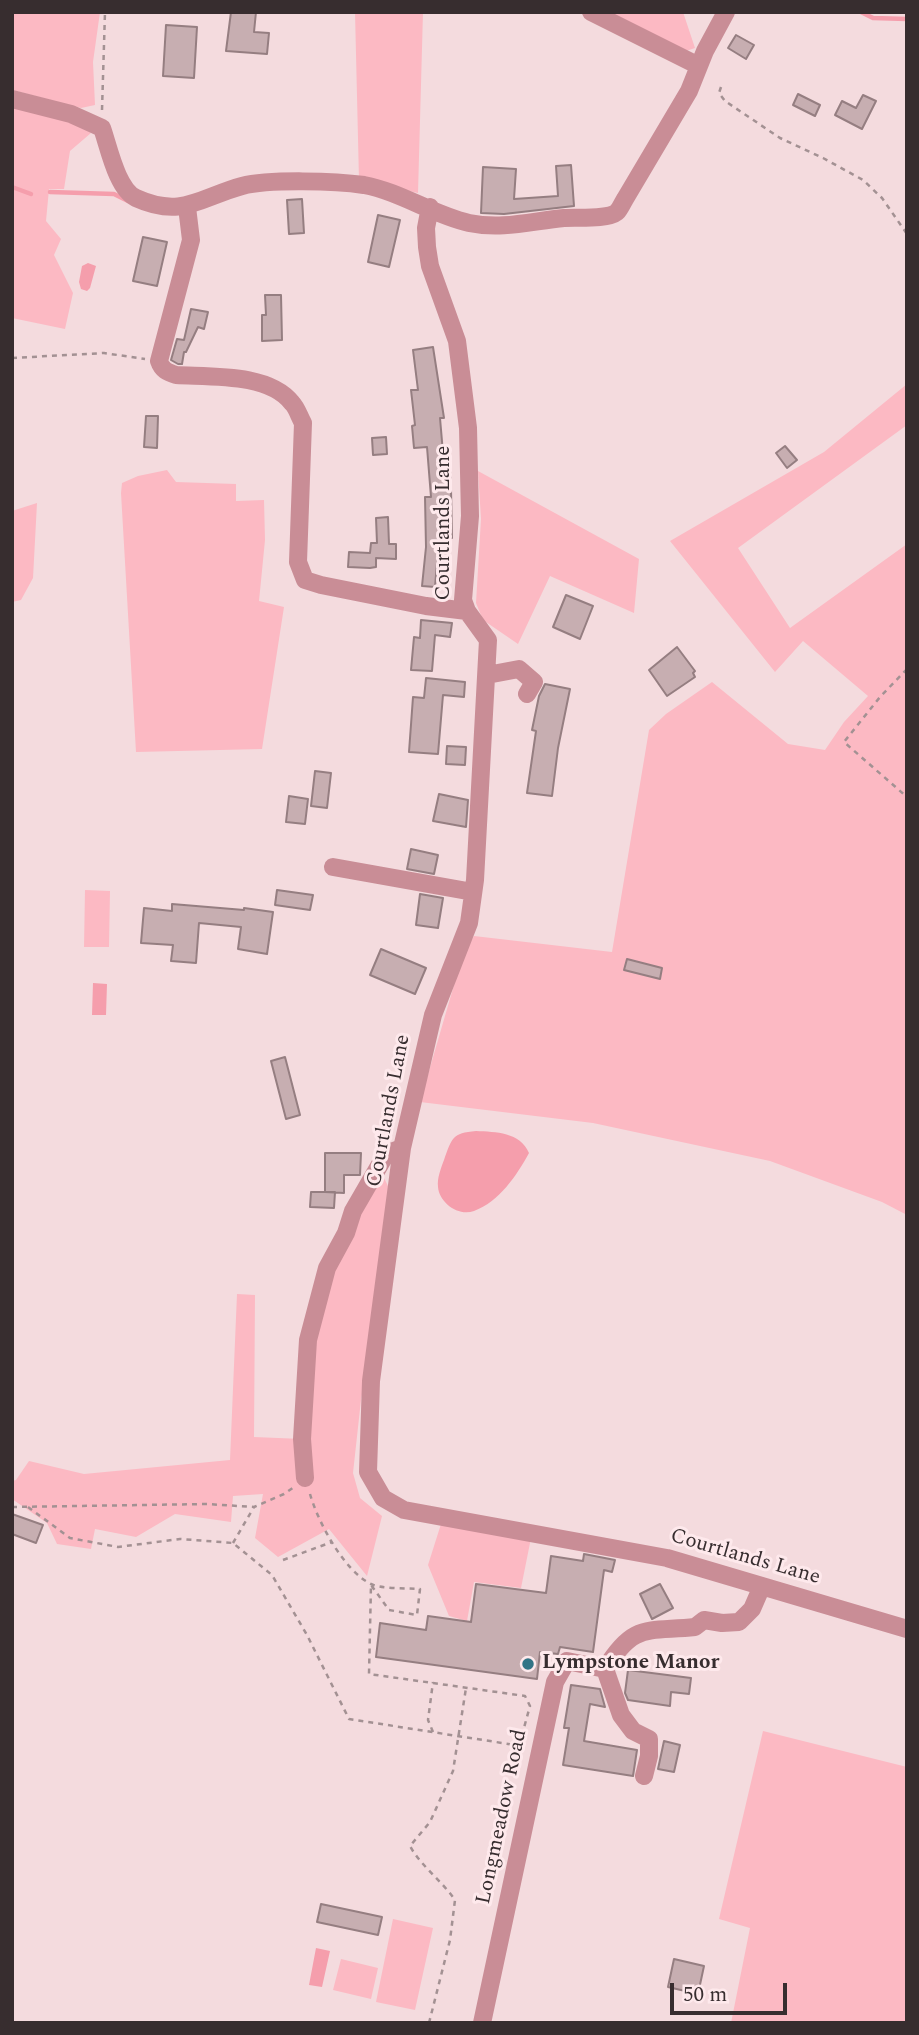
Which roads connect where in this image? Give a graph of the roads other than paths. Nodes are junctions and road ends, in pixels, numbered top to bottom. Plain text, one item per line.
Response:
1 (591, 12) edge
2 (726, 12) edge
3 (699, 66) junction
4 (12, 99) edge
5 (187, 207) junction
6 (430, 207) junction
7 (467, 611) junction
8 (487, 675) junction
9 (527, 694) dead end
10 (332, 867) dead end
11 (473, 892) junction
12 (394, 1151) junction
13 (305, 1478) road end
14 (762, 1586) junction
15 (907, 1629) edge
16 (605, 1668) junction
17 (644, 1776) dead end
18 (482, 2023) edge

1 - 3 street
2 - 3 street
3 - 6 street
4 - 5 street
5 - 6 street
5 - 7 street
6 - 7 street, Courtlands Lane
7 - 8 street, Courtlands Lane
8 - 9 street
8 - 11 street, Courtlands Lane
10 - 11 street
11 - 12 street, Courtlands Lane
12 - 13 street
12 - 14 street, Courtlands Lane
14 - 15 street, Courtlands Lane
14 - 16 street
16 - 17 street
16 - 18 street, Longmeadow Road

